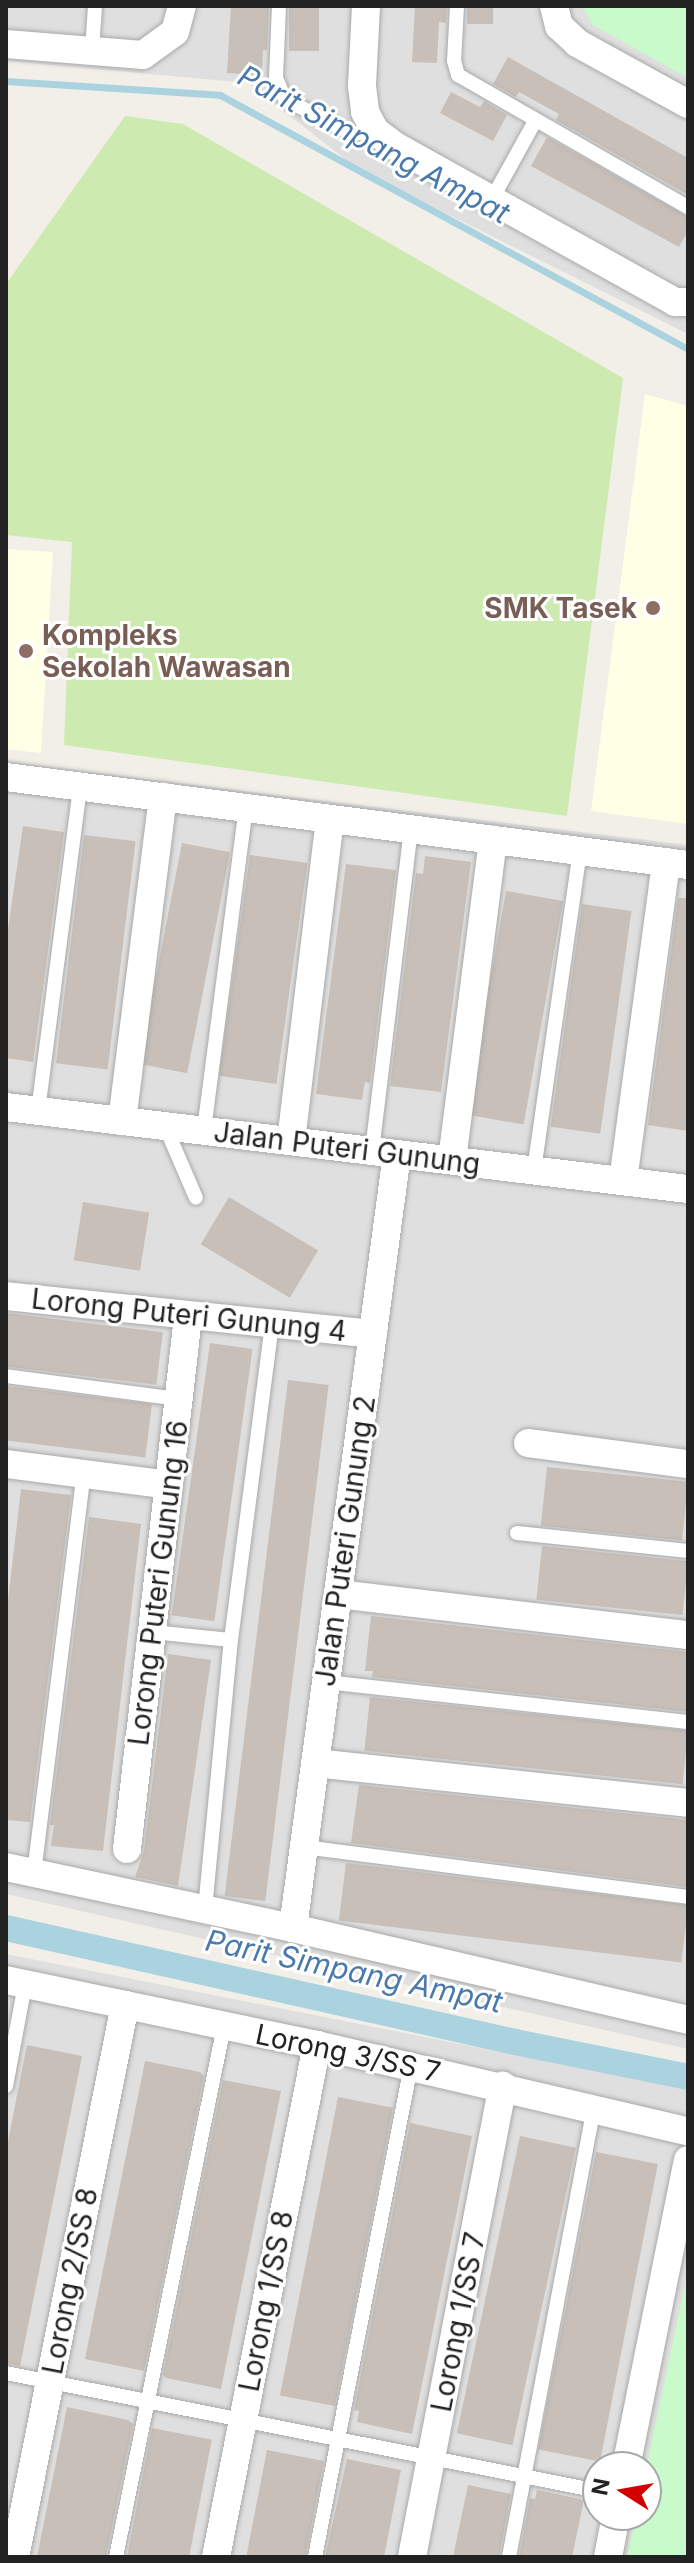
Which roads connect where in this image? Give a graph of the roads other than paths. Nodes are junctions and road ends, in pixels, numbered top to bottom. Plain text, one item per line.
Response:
1 (95, 6) edge
2 (182, 6) edge
3 (279, 6) edge
4 (366, 6) edge
5 (457, 6) edge
6 (554, 6) edge
7 (6, 44) edge
8 (92, 51) junction
9 (688, 104) edge
10 (535, 121) junction
11 (375, 131) junction
12 (492, 199) junction
13 (688, 207) edge
14 (688, 302) edge
15 (6, 777) edge
16 (80, 787) junction
17 (163, 797) junction
18 (246, 808) junction
19 (330, 819) junction
20 (411, 829) junction
21 (493, 840) junction
22 (580, 851) junction
23 (677, 863) edge
24 (6, 1107) edge
25 (38, 1111) junction
26 (122, 1121) junction
27 (165, 1126) junction
28 (204, 1130) junction
29 (291, 1141) junction
30 (385, 1152) junction
31 (452, 1160) junction
32 (534, 1170) junction
33 (623, 1181) junction
34 (688, 1189) edge
35 (196, 1198) dead end
36 (6, 1296) edge
37 (188, 1317) junction
38 (272, 1325) junction
39 (373, 1334) junction
40 (6, 1376) edge
41 (179, 1399) junction
42 (528, 1443) dead end
43 (6, 1464) edge
44 (688, 1464) edge
45 (6, 1472) edge
46 (84, 1474) junction
47 (169, 1485) junction
48 (517, 1533) dead end
49 (688, 1551) edge
50 (338, 1594) junction
51 (152, 1632) junction
52 (688, 1635) edge
53 (231, 1640) junction
54 (326, 1682) junction
55 (688, 1722) edge
56 (315, 1763) junction
57 (688, 1803) edge
58 (304, 1847) junction
59 (127, 1849) dead end
60 (6, 1867) edge
61 (34, 1873) junction
62 (688, 1897) edge
63 (205, 1909) junction
64 (293, 1928) junction
65 (15, 1982) edge
66 (125, 2005) junction
67 (688, 2020) edge
68 (224, 2026) junction
69 (317, 2045) junction
70 (411, 2066) junction
71 (6, 2086) edge
72 (503, 2086) junction
73 (594, 2108) junction
74 (688, 2131) edge
75 (688, 2160) edge
76 (6, 2373) edge
77 (50, 2383) junction
78 (147, 2403) junction
79 (243, 2421) junction
80 (338, 2441) junction
81 (629, 2451) edge
82 (431, 2460) junction
83 (525, 2477) junction
84 (582, 2488) edge
85 (613, 2531) edge
86 (15, 2557) edge
87 (116, 2557) edge
88 (216, 2557) edge
89 (315, 2557) edge
90 (412, 2557) edge
91 (509, 2557) edge
92 (608, 2557) edge

1 - 8 lane
2 - 8 street
3 - 11 lane
4 - 11 street
5 - 10 lane
6 - 9 street
7 - 8 street
10 - 12 lane
10 - 13 lane
11 - 12 street
12 - 14 street
15 - 16 street
16 - 17 street
16 - 25 lane
17 - 18 street
17 - 26 street
18 - 19 street
18 - 28 lane
19 - 20 street
19 - 29 street
20 - 21 street
20 - 30 lane
21 - 22 street
21 - 31 street
22 - 23 street
22 - 32 lane
23 - 33 street
24 - 25 street, Jalan Puteri Gunung
25 - 26 street, Jalan Puteri Gunung
26 - 27 street, Jalan Puteri Gunung
27 - 28 street, Jalan Puteri Gunung
27 - 35 lane
28 - 29 street, Jalan Puteri Gunung
29 - 30 street, Jalan Puteri Gunung
30 - 31 street, Jalan Puteri Gunung
30 - 39 street, Jalan Puteri Gunung 2
31 - 32 street, Jalan Puteri Gunung
32 - 33 street, Jalan Puteri Gunung
33 - 34 street, Jalan Puteri Gunung
36 - 37 street, Lorong Puteri Gunung 4
37 - 38 street, Lorong Puteri Gunung 4
37 - 41 street, Lorong Puteri Gunung 16
38 - 39 street, Lorong Puteri Gunung 4
38 - 53 lane
39 - 50 street, Jalan Puteri Gunung 2
40 - 41 lane
41 - 47 street, Lorong Puteri Gunung 16
42 - 44 street
43 - 45 street
43 - 46 street
46 - 47 street
46 - 61 lane
47 - 51 street, Lorong Puteri Gunung 16
48 - 49 lane
50 - 52 street
50 - 54 street, Jalan Puteri Gunung 2
51 - 53 lane
51 - 59 street, Lorong Puteri Gunung 16
53 - 63 lane
54 - 55 lane
54 - 56 street, Jalan Puteri Gunung 2
56 - 57 street
56 - 58 street, Jalan Puteri Gunung 2
58 - 62 lane
58 - 64 street, Jalan Puteri Gunung 2
60 - 61 street
61 - 63 street
63 - 64 street
64 - 67 street
65 - 66 street, Lorong 3/SS 7
65 - 71 lane
66 - 68 street, Lorong 3/SS 7
66 - 77 street, Lorong 2/SS 8
68 - 69 street, Lorong 3/SS 7
68 - 78 lane
69 - 70 street, Lorong 3/SS 7
69 - 79 street, Lorong 1/SS 8
70 - 72 street, Lorong 3/SS 7
70 - 80 lane
72 - 73 street, Lorong 3/SS 7
72 - 82 street, Lorong 1/SS 7
73 - 74 street, Lorong 3/SS 7
73 - 83 lane
75 - 81 street
76 - 77 lane
77 - 78 lane
77 - 86 street, Lorong 2/SS 8
78 - 79 lane
78 - 87 lane
79 - 80 lane
79 - 88 street, Lorong 1/SS 8
80 - 82 lane
80 - 89 lane
82 - 83 lane
82 - 90 street, Lorong 1/SS 7
83 - 84 lane
83 - 91 lane
85 - 92 street

